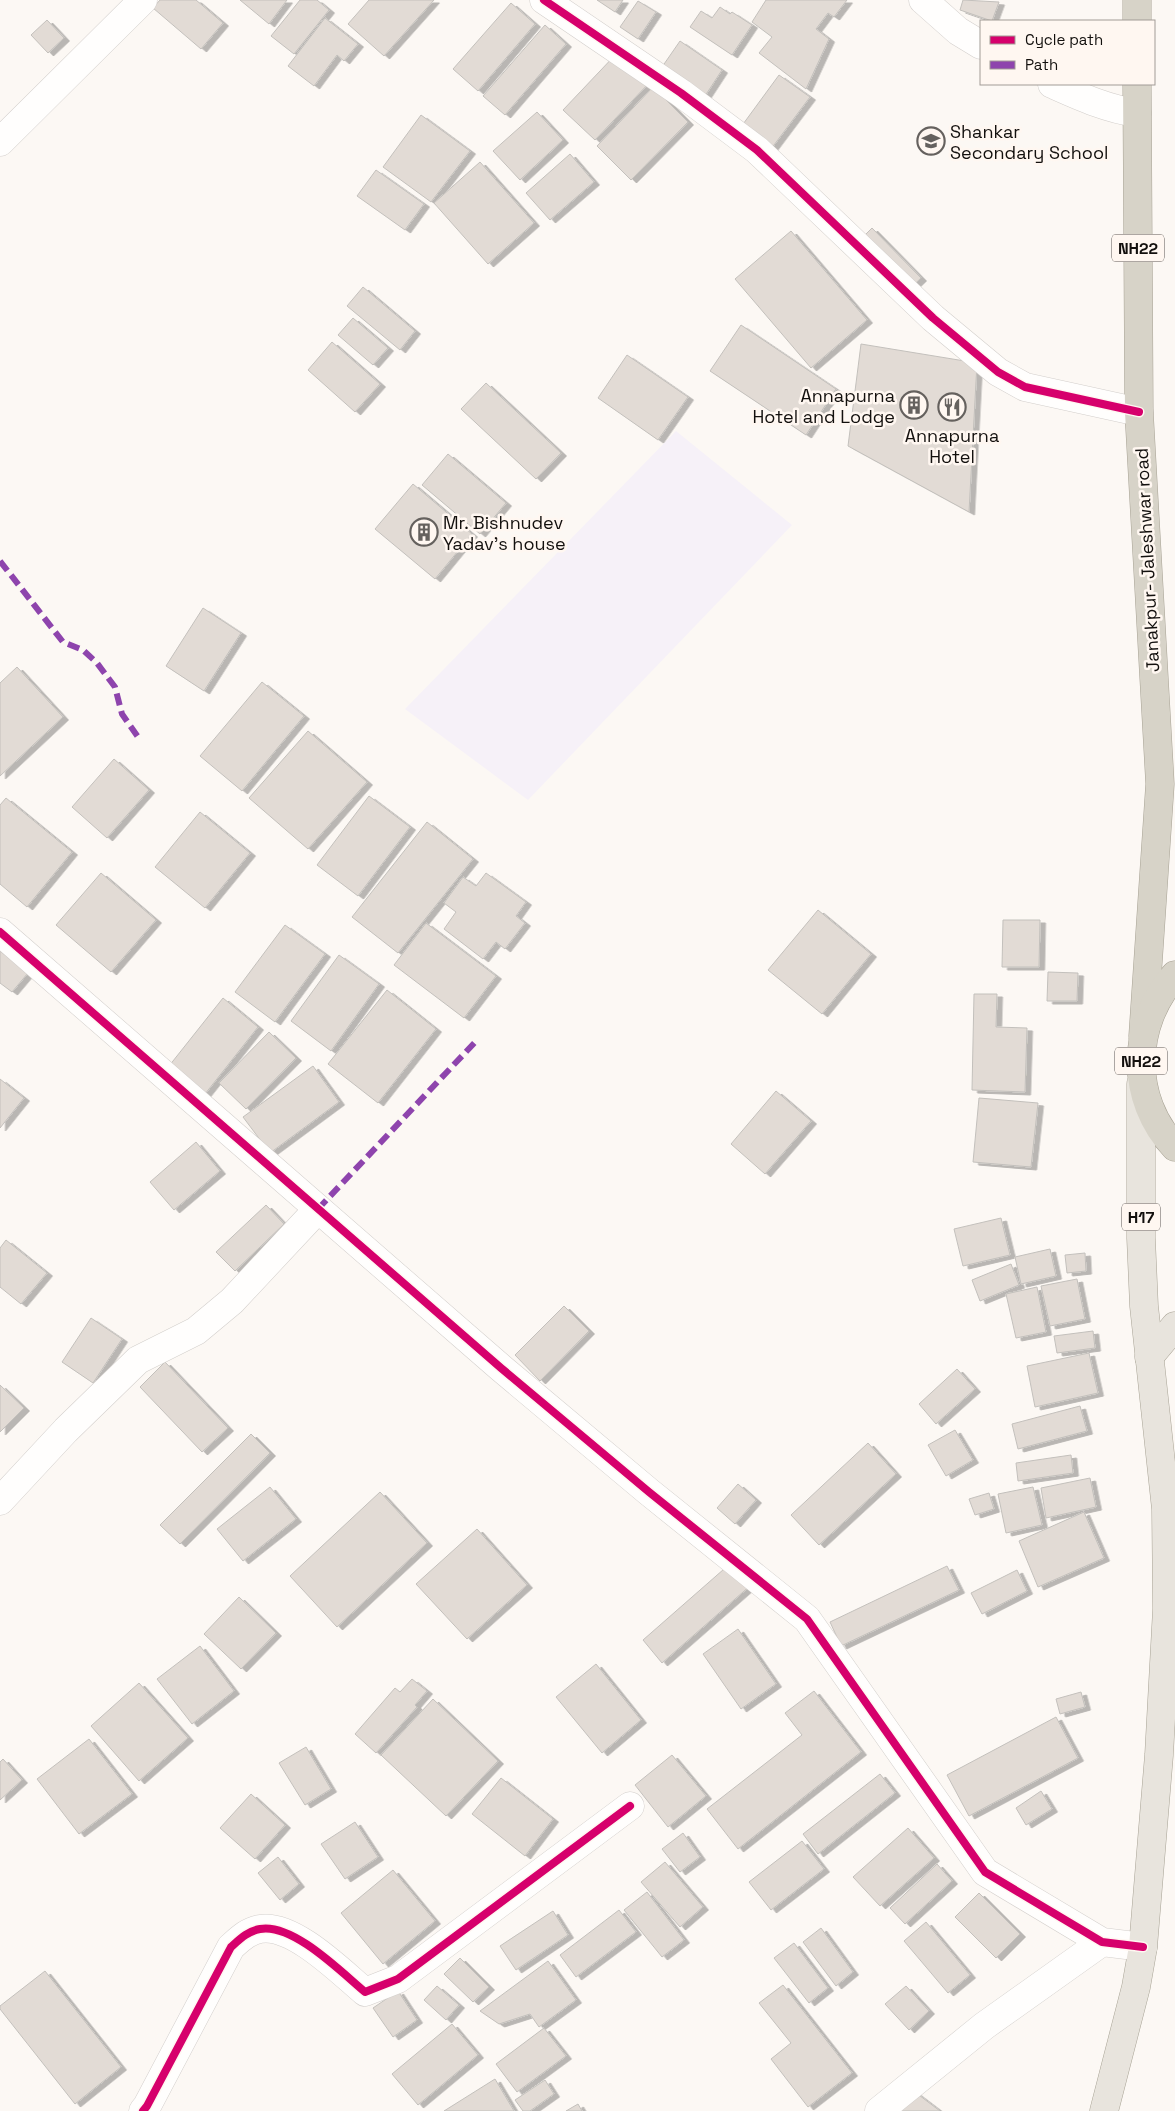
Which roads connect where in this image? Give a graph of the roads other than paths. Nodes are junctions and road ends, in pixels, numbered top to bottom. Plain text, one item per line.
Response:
1 (143, 0) edge
2 (544, 0) edge
3 (923, 0) edge
4 (1137, 0) edge
5 (1137, 20) edge
6 (980, 44) edge
7 (1054, 85) edge
8 (1137, 85) edge
9 (1137, 113) junction
10 (0, 142) edge
11 (1139, 412) junction
12 (0, 932) edge
13 (1175, 975) edge
14 (1143, 1036) junction
15 (1141, 1076) junction
16 (1175, 1147) edge
17 (318, 1209) junction
18 (1175, 1326) edge
19 (1149, 1358) junction
20 (0, 1501) edge
21 (630, 1806) dead end
22 (1102, 1942) junction
23 (1142, 1947) junction
24 (143, 2111) edge
25 (879, 2111) edge
26 (1104, 2111) edge

1 - 10 street
2 - 11 street
3 - 6 street
4 - 5 highway
7 - 9 street
8 - 9 highway, Janakpur- Jaleshwar road / NH22
9 - 11 highway, Janakpur- Jaleshwar road / NH22
11 - 14 highway, Janakpur- Jaleshwar road / NH22
12 - 17 street
13 - 14 highway, NH22
14 - 15 highway, NH22
15 - 16 highway, NH22
15 - 19 main road, H17
17 - 20 street
17 - 22 street
18 - 19 main road
19 - 23 main road, H17
21 - 24 street
22 - 23 street
22 - 25 street
23 - 26 main road, H17

